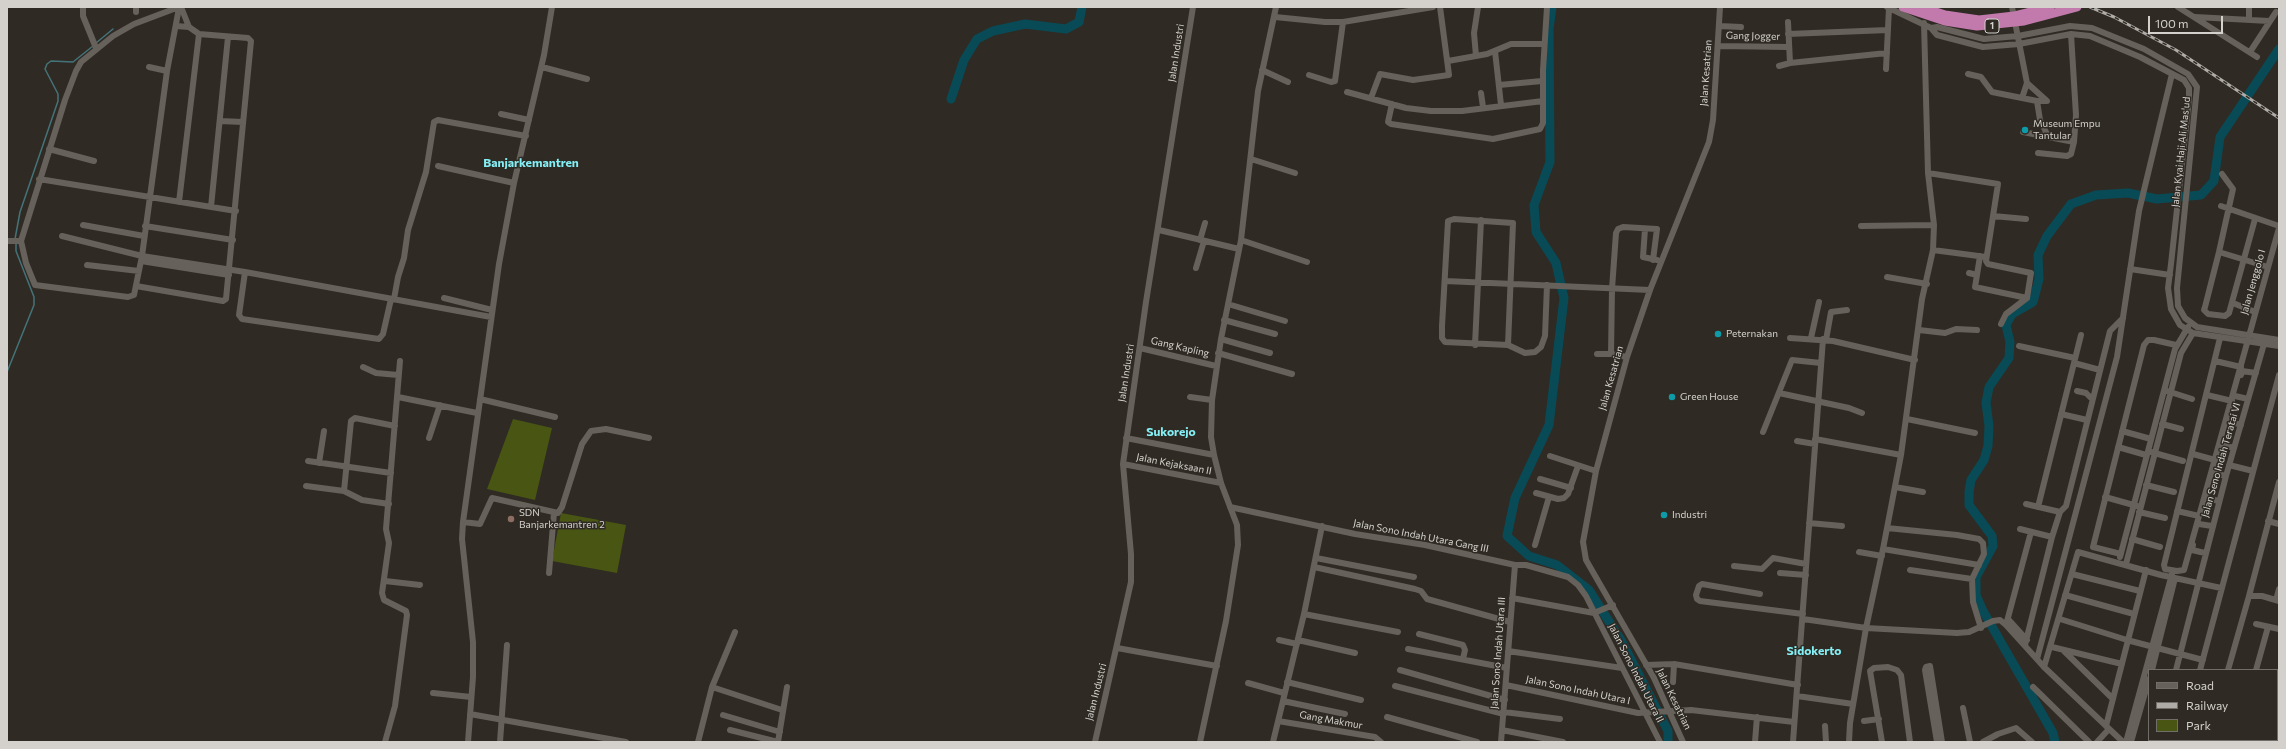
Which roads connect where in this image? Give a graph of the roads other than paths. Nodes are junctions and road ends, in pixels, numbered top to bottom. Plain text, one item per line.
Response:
1 (83, 7) edge
2 (180, 7) edge
3 (552, 7) edge
4 (1193, 7) edge
5 (1276, 7) edge
6 (1433, 7) edge
7 (1440, 7) edge
8 (1478, 7) edge
9 (1547, 7) edge
10 (1720, 7) edge
11 (1888, 7) edge
12 (1921, 7) edge
13 (2012, 7) edge
14 (2050, 7) edge
15 (2078, 7) edge
16 (2178, 7) edge
17 (2249, 7) edge
18 (1905, 8) edge
19 (2276, 12) dead end
20 (1275, 17) junction
21 (2195, 17) junction
22 (2249, 20) junction
23 (2269, 21) junction
24 (1343, 22) junction
25 (1788, 22) dead end
26 (1924, 23) junction
27 (176, 26) junction
28 (1719, 26) junction
29 (189, 27) junction
30 (1741, 27) dead end
31 (1931, 28) junction
32 (1888, 30) junction
33 (199, 34) junction
34 (1788, 34) junction
35 (2071, 34) junction
36 (2018, 36) junction
37 (228, 37) junction
38 (1544, 44) junction
39 (2019, 44) junction
40 (95, 46) junction
41 (1718, 46) junction
42 (1788, 47) junction
43 (1495, 51) junction
44 (2250, 52) junction
45 (1887, 53) junction
46 (1476, 56) junction
47 (2257, 57) dead end
48 (1448, 61) junction
49 (1790, 63) junction
50 (1779, 66) dead end
51 (149, 67) dead end
52 (542, 67) junction
53 (1886, 68) dead end
54 (1262, 70) junction
55 (167, 71) junction
56 (1968, 74) dead end
57 (2172, 74) junction
58 (1309, 75) dead end
59 (587, 79) dead end
60 (1542, 81) junction
61 (1288, 82) dead end
62 (2027, 83) junction
63 (1499, 85) junction
64 (1347, 92) dead end
65 (1481, 93) dead end
66 (1371, 98) junction
67 (2022, 98) junction
68 (1543, 101) junction
69 (2037, 101) junction
70 (1392, 104) junction
71 (1501, 105) junction
72 (1484, 107) junction
73 (501, 114) dead end
74 (529, 120) junction
75 (220, 121) junction
76 (243, 122) junction
77 (2023, 132) dead end
78 (526, 136) junction
79 (2048, 136) junction
80 (2074, 142) junction
81 (49, 149) junction
82 (2038, 153) dead end
83 (1251, 159) junction
84 (94, 161) dead end
85 (438, 166) dead end
86 (1295, 173) dead end
87 (1928, 174) junction
88 (2222, 174) dead end
89 (39, 179) junction
90 (514, 183) junction
91 (149, 197) junction
92 (179, 202) junction
93 (2221, 206) dead end
94 (211, 207) junction
95 (2229, 210) junction
96 (236, 211) junction
97 (1993, 216) junction
98 (2255, 219) junction
99 (1481, 220) junction
100 (2026, 220) dead end
101 (1205, 223) dead end
102 (83, 225) dead end
103 (1934, 225) junction
104 (145, 226) junction
105 (1861, 226) dead end
106 (2279, 227) edge
107 (1645, 229) junction
108 (1158, 230) junction
109 (62, 236) dead end
110 (144, 236) junction
111 (233, 240) junction
112 (1202, 240) junction
113 (1242, 240) junction
114 (2277, 240) edge
115 (15, 241) edge
116 (1239, 249) junction
117 (1933, 250) junction
118 (2219, 252) junction
119 (1983, 257) junction
120 (141, 258) junction
121 (2243, 258) junction
122 (1653, 260) junction
123 (1662, 261) junction
124 (1307, 262) dead end
125 (87, 265) dead end
126 (2268, 267) junction
127 (1196, 268) dead end
128 (2130, 269) junction
129 (139, 271) junction
130 (245, 272) junction
131 (230, 273) junction
132 (1969, 273) dead end
133 (1977, 275) junction
134 (2170, 275) junction
135 (1887, 277) dead end
136 (1445, 281) junction
137 (1478, 282) junction
138 (1511, 284) junction
139 (1927, 284) junction
140 (1547, 285) junction
141 (136, 286) junction
142 (1612, 288) junction
143 (1650, 290) junction
144 (444, 298) dead end
145 (2027, 298) junction
146 (392, 299) junction
147 (1819, 302) dead end
148 (2233, 303) junction
149 (1228, 304) junction
150 (492, 310) junction
151 (1847, 310) dead end
152 (2255, 312) junction
153 (491, 317) junction
154 (2123, 318) junction
155 (1224, 320) junction
156 (1285, 321) dead end
157 (2190, 323) junction
158 (2001, 324) dead end
159 (2186, 329) junction
160 (1919, 330) junction
161 (1977, 330) dead end
162 (2193, 333) junction
163 (1275, 334) dead end
164 (2081, 335) dead end
165 (1790, 338) dead end
166 (1811, 338) junction
167 (2220, 338) junction
168 (2248, 338) junction
169 (1220, 339) junction
170 (1824, 340) junction
171 (2279, 340) edge
172 (1475, 344) junction
173 (2264, 344) junction
174 (2176, 345) junction
175 (1508, 346) junction
176 (2018, 346) dead end
177 (2279, 346) edge
178 (1140, 348) junction
179 (1218, 353) junction
180 (1270, 353) dead end
181 (1597, 354) dead end
182 (1611, 354) junction
183 (1627, 358) junction
184 (1915, 360) junction
185 (400, 361) dead end
186 (2075, 361) junction
187 (2215, 361) junction
188 (1821, 363) junction
189 (1216, 366) junction
190 (363, 367) dead end
191 (2241, 367) junction
192 (2100, 370) junction
193 (1292, 374) dead end
194 (2256, 374) junction
195 (398, 375) junction
196 (2279, 375) edge
197 (2077, 390) dead end
198 (2164, 390) junction
199 (2170, 392) junction
200 (1779, 393) junction
201 (2207, 395) junction
202 (398, 397) junction
203 (1190, 397) dead end
204 (2233, 398) junction
205 (480, 399) junction
206 (2092, 399) junction
207 (2192, 399) dead end
208 (2248, 399) junction
209 (1212, 400) junction
210 (1818, 401) junction
211 (440, 405) junction
212 (477, 413) junction
213 (1862, 413) dead end
214 (2061, 414) junction
215 (555, 417) dead end
216 (1907, 419) junction
217 (2087, 420) junction
218 (2228, 421) junction
219 (2162, 424) junction
220 (2241, 425) junction
221 (395, 426) junction
222 (2181, 429) dead end
223 (324, 431) dead end
224 (2122, 431) junction
225 (1763, 432) dead end
226 (1975, 433) dead end
227 (430, 438) dead end
228 (649, 438) dead end
229 (1126, 438) junction
230 (2151, 439) junction
231 (1797, 441) dead end
232 (1815, 441) junction
233 (2222, 445) junction
234 (2118, 447) junction
235 (2234, 448) junction
236 (2147, 453) junction
237 (2155, 453) junction
238 (2192, 454) junction
239 (1214, 455) junction
240 (1901, 455) junction
241 (1550, 456) dead end
242 (2215, 460) junction
243 (308, 461) dead end
244 (2183, 461) dead end
245 (319, 463) junction
246 (1123, 464) junction
247 (2229, 465) junction
248 (1578, 466) junction
249 (345, 467) junction
250 (1596, 471) junction
251 (2253, 471) junction
252 (391, 473) junction
253 (2213, 473) junction
254 (2226, 476) junction
255 (1540, 479) dead end
256 (2071, 482) junction
257 (2279, 482) edge
258 (1221, 483) junction
259 (2146, 485) junction
260 (306, 486) dead end
261 (2083, 486) junction
262 (1571, 488) junction
263 (1895, 488) junction
264 (344, 491) junction
265 (1924, 492) dead end
266 (2174, 492) dead end
267 (1536, 493) dead end
268 (1549, 497) junction
269 (2105, 497) junction
270 (2206, 498) junction
271 (2219, 502) junction
272 (389, 504) junction
273 (2026, 504) dead end
274 (2134, 505) junction
275 (1230, 507) junction
276 (2038, 507) junction
277 (2140, 510) junction
278 (2177, 511) junction
279 (2060, 512) junction
280 (554, 513) junction
281 (2199, 516) junction
282 (2165, 518) dead end
283 (2268, 521) junction
284 (463, 522) junction
285 (1809, 524) junction
286 (2198, 524) junction
287 (2279, 524) edge
288 (1322, 526) junction
289 (1842, 526) dead end
290 (2212, 526) junction
291 (1887, 528) junction
292 (2020, 529) dead end
293 (2031, 532) junction
294 (2052, 537) junction
295 (2132, 539) junction
296 (1535, 545) dead end
297 (2093, 547) junction
298 (2160, 547) dead end
299 (1860, 552) dead end
300 (1883, 552) junction
301 (2205, 553) junction
302 (2091, 554) junction
303 (2121, 554) junction
304 (1316, 558) junction
305 (2118, 562) junction
306 (1806, 564) junction
307 (2126, 564) junction
308 (1515, 565) junction
309 (1979, 565) junction
310 (1734, 566) dead end
311 (1314, 567) junction
312 (1910, 570) dead end
313 (2146, 570) junction
314 (550, 573) dead end
315 (1780, 573) dead end
316 (2072, 574) junction
317 (1806, 575) junction
318 (2173, 575) junction
319 (1414, 577) dead end
320 (1972, 579) junction
321 (385, 581) junction
322 (2197, 583) junction
323 (420, 585) dead end
324 (2221, 588) junction
325 (2279, 589) edge
326 (2140, 591) junction
327 (1760, 594) dead end
328 (2065, 595) junction
329 (2249, 596) junction
330 (1512, 598) junction
331 (2278, 600) edge
332 (1611, 606) junction
333 (1595, 613) junction
334 (1304, 614) junction
335 (2134, 614) junction
336 (1803, 617) junction
337 (2060, 619) junction
338 (1510, 622) junction
339 (2007, 622) junction
340 (2256, 624) dead end
341 (1983, 627) junction
342 (2268, 627) junction
343 (1866, 628) junction
344 (2279, 629) edge
345 (735, 632) dead end
346 (1398, 632) dead end
347 (1419, 634) dead end
348 (1279, 640) dead end
349 (2127, 640) junction
350 (1298, 642) junction
351 (2026, 643) junction
352 (507, 645) dead end
353 (2155, 646) junction
354 (2052, 647) junction
355 (1117, 648) junction
356 (1408, 649) dead end
357 (2062, 650) junction
358 (1508, 651) junction
359 (1355, 653) dead end
360 (2181, 654) junction
361 (1463, 659) junction
362 (2037, 659) junction
363 (2203, 660) junction
364 (1674, 664) junction
365 (2122, 664) junction
366 (1646, 665) junction
367 (1217, 666) junction
368 (2044, 667) junction
369 (1507, 668) junction
370 (1622, 668) junction
371 (2149, 669) edge
372 (2152, 669) edge
373 (2176, 669) edge
374 (2200, 669) edge
375 (2228, 669) edge
376 (2256, 669) edge
377 (1400, 670) dead end
378 (2148, 671) edge
379 (1287, 682) junction
380 (1673, 682) dead end
381 (2148, 682) edge
382 (1248, 683) dead end
383 (1506, 685) junction
384 (1798, 685) junction
385 (1395, 686) dead end
386 (787, 687) dead end
387 (2033, 687) dead end
388 (712, 688) junction
389 (433, 693) dead end
390 (1284, 693) junction
391 (471, 696) junction
392 (1797, 696) junction
393 (2113, 699) junction
394 (1361, 700) dead end
395 (1505, 700) junction
396 (1282, 701) junction
397 (1853, 704) junction
398 (1963, 708) dead end
399 (782, 710) junction
400 (1666, 710) junction
401 (1504, 713) junction
402 (1647, 713) junction
403 (470, 714) junction
404 (1345, 714) dead end
405 (1935, 714) junction
406 (723, 715) dead end
407 (2136, 715) junction
408 (1387, 717) dead end
409 (1757, 717) junction
410 (500, 719) junction
411 (1560, 719) dead end
412 (1879, 719) junction
413 (1278, 721) junction
414 (1864, 721) dead end
415 (1794, 722) junction
416 (1825, 726) dead end
417 (2107, 728) junction
418 (730, 730) dead end
419 (1502, 730) junction
420 (780, 732) junction
421 (1379, 741) edge
422 (385, 742) edge
423 (468, 742) edge
424 (500, 742) edge
425 (626, 742) edge
426 (698, 742) edge
427 (778, 742) edge
428 (1095, 742) edge
429 (1200, 742) edge
430 (1273, 742) edge
431 (1477, 742) edge
432 (1501, 742) edge
433 (1563, 742) edge
434 (1660, 742) edge
435 (1683, 742) edge
436 (1755, 742) edge
437 (1793, 742) edge
438 (1826, 742) edge
439 (1849, 742) edge
440 (1882, 742) edge
441 (1910, 742) edge
442 (1937, 742) edge
443 (1942, 742) edge
444 (1970, 742) edge
445 (1983, 742) edge
446 (2032, 742) edge
447 (2089, 742) edge
448 (2097, 742) edge
449 (2123, 742) edge
450 (2126, 742) edge
451 (2131, 742) edge

1 - 40 street
2 - 27 street
2 - 29 street
2 - 40 street
3 - 52 street
4 - 108 street, Jalan Industri
5 - 20 street
6 - 24 street
7 - 48 street
8 - 46 street
9 - 38 street
10 - 28 street, Jalan Kesatrian
11 - 26 street, Jalan Kyai Haji Ali Mas'ud
11 - 32 street
12 - 14 highway, 1
13 - 36 street
15 - 18 highway, 1
16 - 21 street
17 - 22 street
19 - 23 street
20 - 24 street
20 - 54 street
21 - 22 street
21 - 44 street
22 - 23 street
23 - 44 street
24 - 58 street
25 - 34 street
26 - 31 street, Jalan Kyai Haji Ali Mas'ud
26 - 87 street
27 - 29 street
27 - 55 street
28 - 30 street
28 - 41 street, Jalan Kesatrian
29 - 33 street
31 - 36 street, Jalan Kyai Haji Ali Mas'ud
31 - 39 street, Jalan Kyai Haji Ali Mas'ud
32 - 34 street
32 - 45 street
33 - 37 street
33 - 92 street
34 - 42 street
35 - 39 street, Jalan Kyai Haji Ali Mas'ud
35 - 57 street, Jalan Kyai Haji Ali Mas'ud
35 - 80 street
36 - 39 street
36 - 157 street, Jalan Kyai Haji Ali Mas'ud
37 - 75 street
37 - 76 street
38 - 43 street
38 - 60 street
39 - 62 street
40 - 81 street
41 - 42 street, Gang Jogger
41 - 123 street, Jalan Kesatrian
42 - 49 street
43 - 46 street
43 - 63 street
44 - 47 street
45 - 49 street
45 - 53 street
46 - 48 street
48 - 66 street
49 - 50 street
51 - 55 street
52 - 59 street
52 - 74 street
54 - 61 street
54 - 83 street
55 - 91 street
56 - 67 street
57 - 128 street
57 - 134 street, Jalan Kyai Haji Ali Mas'ud
60 - 63 street
60 - 68 street
62 - 67 street
62 - 69 street
63 - 71 street
64 - 66 street
65 - 72 street
66 - 70 street
67 - 69 street
68 - 70 street
68 - 71 street
69 - 79 street
70 - 72 street
71 - 72 street
73 - 74 street
74 - 78 street
75 - 76 street
75 - 94 street
76 - 96 street
77 - 79 street
78 - 90 street
78 - 146 street
79 - 80 street
80 - 82 street
81 - 84 street
81 - 89 street
83 - 86 street
83 - 113 street
85 - 90 street
87 - 97 street
87 - 103 street
88 - 95 street
89 - 91 street
89 - 115 street
90 - 150 street
91 - 92 street
91 - 104 street
92 - 94 street
93 - 95 street
94 - 96 street
95 - 98 street
95 - 118 street
96 - 111 street
97 - 100 street
97 - 119 street
98 - 106 street
98 - 121 street
99 - 136 street
99 - 137 street
99 - 138 street
101 - 112 street
102 - 110 street
103 - 105 street
103 - 117 street
104 - 110 street
104 - 111 street
106 - 114 street, Jalan Jenggolo I
107 - 122 street
107 - 122 street
107 - 142 street
108 - 112 street
108 - 178 street, Jalan Industri
109 - 120 street
110 - 120 street
111 - 131 street
112 - 116 street
112 - 127 street
113 - 116 street
113 - 124 street
114 - 126 street, Jalan Jenggolo I
115 - 141 street
116 - 149 street
117 - 119 street
117 - 139 street
118 - 121 street
118 - 148 street
119 - 133 street
119 - 145 street
120 - 129 street
120 - 131 street
121 - 126 street
121 - 148 street
122 - 123 street
123 - 143 street, Jalan Kesatrian
125 - 129 street
126 - 152 street, Jalan Jenggolo I
128 - 134 street
128 - 154 street
129 - 141 street
130 - 131 street
130 - 146 street
130 - 146 street
131 - 141 street
132 - 133 street
133 - 145 street
134 - 159 street, Jalan Kyai Haji Ali Mas'ud
135 - 139 street
136 - 137 street
136 - 172 street
137 - 138 street
137 - 172 street
138 - 140 street
138 - 175 street
139 - 160 street
140 - 142 street
140 - 175 street
142 - 143 street
142 - 182 street
143 - 183 street, Jalan Kesatrian
144 - 150 street
145 - 158 street
146 - 153 street
147 - 166 street
148 - 152 street
149 - 155 street
149 - 156 street
150 - 153 street
151 - 170 street
152 - 168 street, Jalan Jenggolo I
153 - 205 street
154 - 192 street
154 - 261 street
155 - 163 street
155 - 169 street
157 - 159 street
157 - 168 street, Jalan Kyai Haji Ali Mas'ud
159 - 162 street, Jalan Kyai Haji Ali Mas'ud
159 - 174 street
160 - 161 street
160 - 184 street
162 - 167 street, Jalan Kyai Haji Ali Mas'ud
162 - 199 street
164 - 186 street
165 - 166 street
166 - 170 street
167 - 168 street, Jalan Kyai Haji Ali Mas'ud
167 - 187 street
168 - 171 street, Jalan Kyai Haji Ali Mas'ud
168 - 173 street, Jalan Kyai Haji Ali Mas'ud
168 - 191 street, Jalan Jenggolo I
169 - 179 street
169 - 180 street
170 - 184 street
170 - 188 street
172 - 175 street
173 - 177 street, Jalan Kyai Haji Ali Mas'ud
173 - 194 street, Jalan Seno Indah Teratai VI
174 - 198 street
174 - 224 street
176 - 186 street
178 - 189 street, Gang Kapling
178 - 229 street, Jalan Industri
179 - 189 street
179 - 193 street
181 - 182 street
182 - 183 street
183 - 250 street, Jalan Kesatrian
184 - 216 street
185 - 195 street
186 - 192 street
186 - 214 street
187 - 191 street
187 - 201 street
188 - 200 street
188 - 210 street
189 - 209 street
190 - 195 street
191 - 204 street, Jalan Jenggolo I
192 - 206 street
194 - 204 street
194 - 208 street, Jalan Seno Indah Teratai VI
195 - 202 street
196 - 251 street
197 - 206 street
198 - 199 street
198 - 230 street
199 - 207 street
199 - 219 street
200 - 210 street
200 - 225 street
201 - 204 street
201 - 238 street
202 - 211 street
202 - 221 street
203 - 209 street
204 - 208 street
204 - 218 street
204 - 242 street
205 - 212 street
205 - 215 street
206 - 217 street
208 - 220 street, Jalan Seno Indah Teratai VI
209 - 239 street
210 - 213 street
210 - 232 street
211 - 212 street
211 - 227 street
212 - 284 street
214 - 217 street
214 - 276 street
216 - 226 street
216 - 240 street
217 - 256 street
218 - 220 street
218 - 233 street
219 - 222 street
219 - 237 street
220 - 235 street, Jalan Seno Indah Teratai VI
221 - 249 street
221 - 252 street
223 - 245 street
224 - 230 street
224 - 234 street
228 - 280 street
229 - 239 street
229 - 246 street, Jalan Industri
230 - 236 street
231 - 232 street
232 - 240 street
232 - 285 street
233 - 235 street
233 - 253 street
234 - 236 street
234 - 269 street
235 - 247 street, Jalan Seno Indah Teratai VI
236 - 237 street
236 - 274 street
237 - 244 street
237 - 259 street
238 - 242 street
238 - 278 street
239 - 258 street
240 - 263 street
241 - 248 street
242 - 281 street
243 - 245 street
245 - 249 street
246 - 258 street, Jalan Kejaksaan II
246 - 355 street, Jalan Industri
247 - 251 street
247 - 254 street, Jalan Seno Indah Teratai VI
248 - 250 street
248 - 262 street
249 - 252 street
249 - 264 street
250 - 332 street, Jalan Kesatrian
251 - 324 street
252 - 272 street
253 - 254 street
253 - 270 street
254 - 271 street, Jalan Seno Indah Teratai VI
255 - 262 street
256 - 261 street
256 - 279 street
257 - 283 street
258 - 275 street
259 - 266 street
259 - 277 street
260 - 264 street
261 - 362 street
262 - 268 street
263 - 265 street
263 - 291 street
264 - 272 street
267 - 268 street
268 - 296 street
269 - 274 street
269 - 297 street
270 - 271 street
270 - 286 street
271 - 290 street, Jalan Seno Indah Teratai VI
272 - 321 street
273 - 276 street
274 - 277 street
274 - 303 street
275 - 288 street, Jalan Sono Indah Utara Gang III
275 - 367 street
276 - 279 street
277 - 282 street
277 - 295 street
278 - 281 street
278 - 318 street
279 - 294 street
280 - 284 street
280 - 314 street
281 - 318 street
283 - 287 street
283 - 329 street
284 - 391 street
285 - 289 street
285 - 306 street
286 - 290 street
286 - 301 street
288 - 304 street
288 - 308 street, Jalan Sono Indah Utara Gang III
290 - 301 street, Jalan Seno Indah Teratai VI
291 - 300 street
291 - 309 street
292 - 293 street
293 - 294 street
293 - 339 street
294 - 351 street
295 - 298 street
295 - 307 street
297 - 302 street
297 - 303 street
299 - 300 street
300 - 309 street
300 - 343 street
301 - 322 street, Jalan Seno Indah Teratai VI
302 - 305 street
302 - 316 street
303 - 305 street
304 - 311 street
304 - 319 street
305 - 307 street
306 - 310 street
306 - 317 street
307 - 313 street
308 - 330 street, Jalan Sono Indah Utara III
308 - 333 street, Jalan Sono Indah Utara Gang III
309 - 320 street
311 - 334 street
311 - 338 street
312 - 320 street
313 - 318 street
313 - 326 street
315 - 317 street
316 - 326 street
316 - 328 street
317 - 336 street
318 - 322 street
318 - 353 street
320 - 341 street
321 - 323 street
321 - 422 street
322 - 324 street
322 - 360 street, Jalan Seno Indah Teratai VI
324 - 363 street
325 - 331 street
326 - 335 street
327 - 336 street
328 - 335 street
328 - 337 street
329 - 331 street
329 - 375 street
330 - 333 street
330 - 338 street, Jalan Sono Indah Utara III
332 - 333 street
332 - 366 street, Jalan Kesatrian
333 - 370 street, Jalan Sono Indah Utara II
334 - 346 street
334 - 350 street
335 - 349 street
336 - 343 street
336 - 384 street
337 - 349 street
337 - 354 street
338 - 358 street, Jalan Sono Indah Utara III
339 - 341 street
339 - 351 street
340 - 342 street
341 - 343 street
342 - 344 street
342 - 376 street
343 - 397 street
345 - 388 street
347 - 361 street
348 - 350 street
349 - 353 street
349 - 365 street
350 - 359 street
350 - 379 street
351 - 362 street
352 - 410 street
353 - 360 street
353 - 371 street
353 - 372 street
354 - 357 street
354 - 368 street
355 - 367 street
355 - 428 street, Jalan Industri
356 - 361 street
357 - 365 street
357 - 393 street
358 - 369 street, Jalan Sono Indah Utara III
358 - 370 street
360 - 363 street
360 - 373 street, Jalan Seno Indah Teratai VI
361 - 369 street
362 - 368 street
363 - 374 street
364 - 366 street
364 - 380 street
364 - 384 street
365 - 393 street
366 - 400 street, Jalan Kesatrian
367 - 429 street
368 - 417 street
369 - 383 street, Jalan Sono Indah Utara III
370 - 402 street, Jalan Sono Indah Utara II
377 - 395 street
378 - 407 street
379 - 390 street
379 - 394 street
381 - 407 street
382 - 390 street
383 - 395 street, Jalan Sono Indah Utara III
383 - 402 street, Jalan Sono Indah Utara I
384 - 392 street
385 - 401 street
386 - 399 street
387 - 447 street
388 - 399 street
388 - 426 street
389 - 391 street
390 - 396 street
391 - 403 street
392 - 397 street
392 - 415 street
393 - 417 street
395 - 401 street, Jalan Sono Indah Utara III
396 - 404 street
396 - 413 street
397 - 439 street
398 - 444 street
399 - 420 street
400 - 402 street, Jalan Sono Indah Utara I
400 - 409 street, Jalan Sono Indah Utara I
400 - 435 street, Jalan Kesatrian
401 - 411 street
401 - 419 street, Jalan Sono Indah Utara III
402 - 434 street, Jalan Sono Indah Utara II
403 - 410 street
403 - 423 street
405 - 405 street
405 - 442 street
405 - 443 street
406 - 420 street
407 - 450 street
407 - 451 street
408 - 431 street
409 - 415 street, Jalan Sono Indah Utara I
409 - 436 street
410 - 424 street
410 - 425 street
412 - 414 street
412 - 440 street
412 - 441 street
413 - 421 street, Gang Makmur
413 - 430 street
415 - 437 street
416 - 438 street
417 - 448 street
417 - 449 street
418 - 427 street
419 - 432 street, Jalan Sono Indah Utara III
419 - 433 street
420 - 427 street
445 - 446 street

